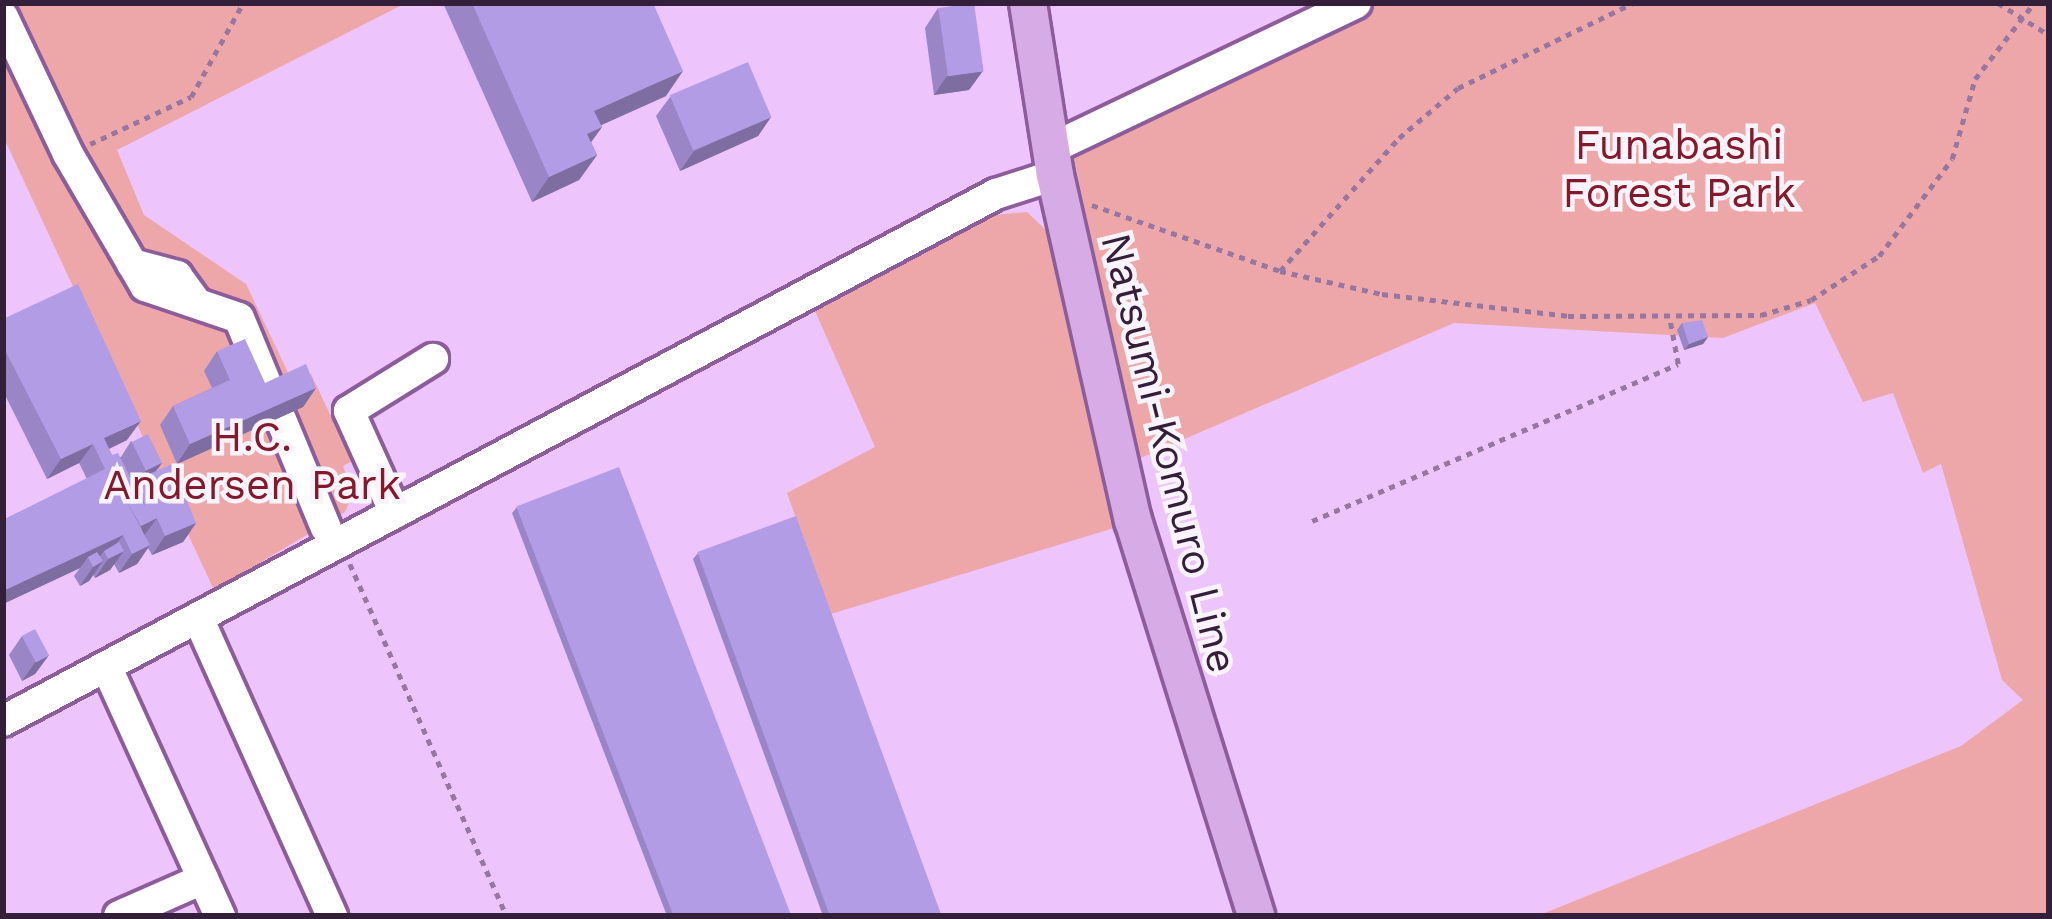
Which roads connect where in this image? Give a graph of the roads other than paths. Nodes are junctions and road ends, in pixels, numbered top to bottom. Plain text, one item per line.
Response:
1 (1028, 3) edge
2 (1356, 3) edge
3 (3, 17) edge
4 (1062, 175) junction
5 (434, 359) dead end
6 (394, 513) junction
7 (333, 535) junction
8 (199, 620) junction
9 (107, 668) junction
10 (3, 721) edge
11 (203, 879) junction
12 (119, 916) edge
13 (220, 916) edge
14 (332, 916) edge
15 (1256, 916) edge

1 - 4 main road, Natsumi-Komuro Line
2 - 4 street
3 - 7 street
4 - 6 street
4 - 15 main road, Natsumi-Komuro Line
5 - 6 street
6 - 7 street
7 - 8 street
8 - 9 street
8 - 14 street
9 - 10 street
9 - 11 street
11 - 12 street
11 - 13 street

